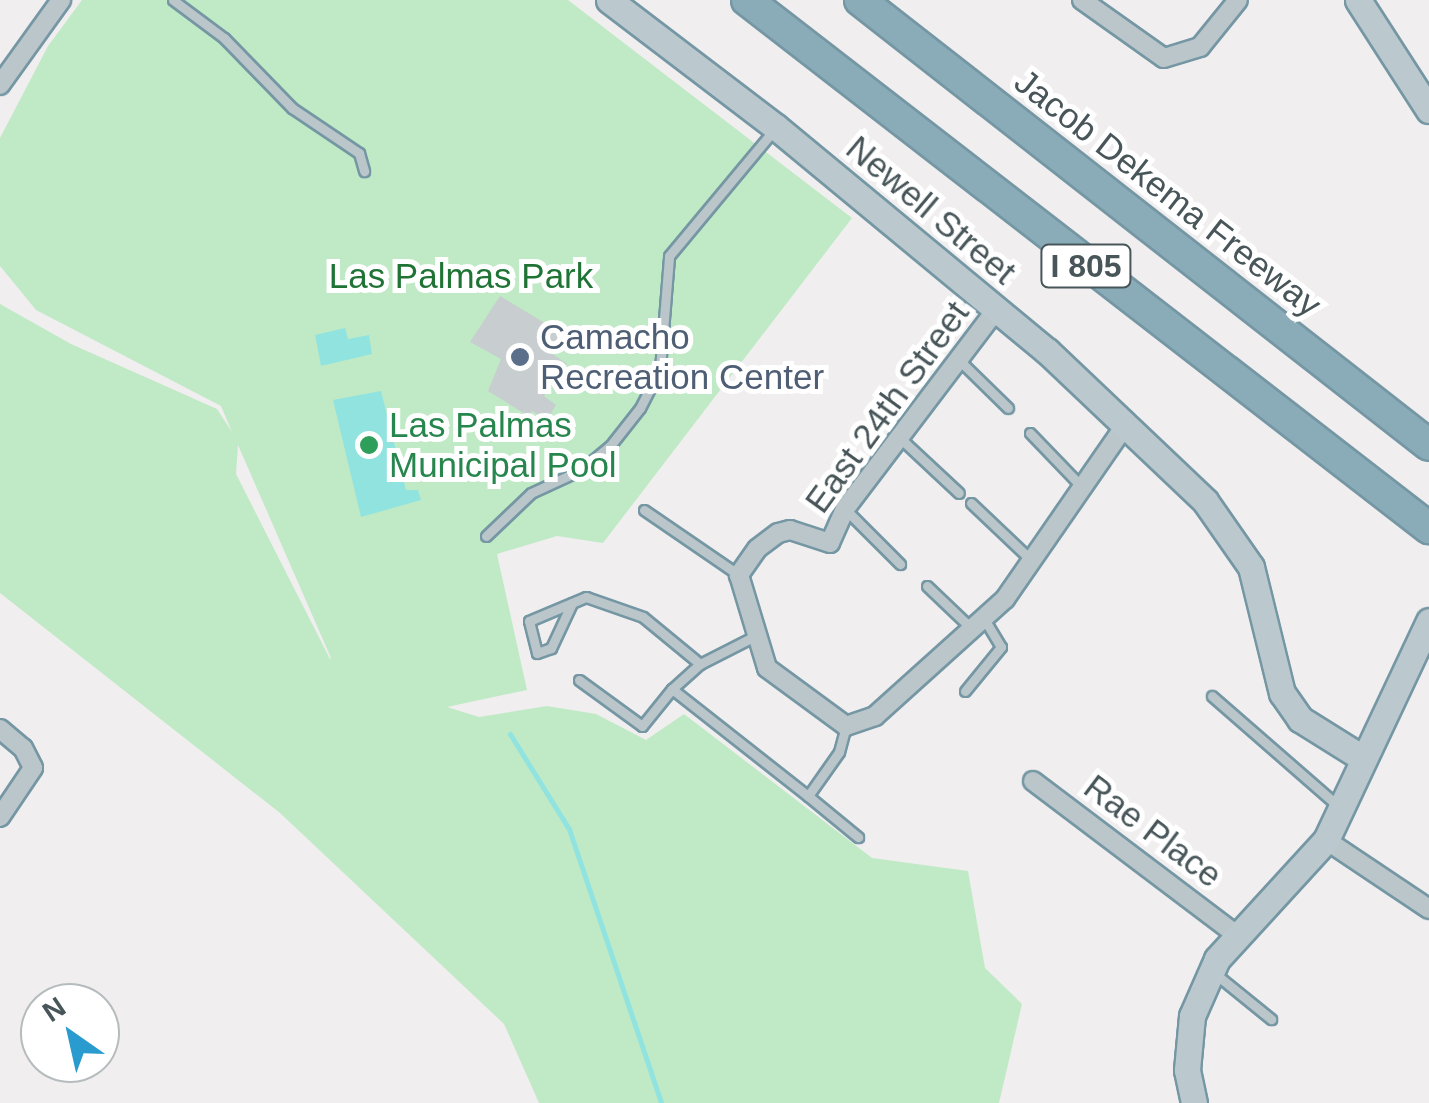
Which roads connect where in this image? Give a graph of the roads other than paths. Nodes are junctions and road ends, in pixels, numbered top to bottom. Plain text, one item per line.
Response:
1 (61, 0) edge
2 (173, 0) edge
3 (609, 0) edge
4 (747, 0) edge
5 (860, 0) edge
6 (1082, 0) edge
7 (1238, 0) edge
8 (1358, 0) edge
9 (0, 85) edge
10 (1429, 110) edge
11 (776, 127) junction
12 (364, 171) dead end
13 (996, 310) junction
14 (960, 361) junction
15 (1008, 408) dead end
16 (1126, 424) junction
17 (1030, 433) dead end
18 (901, 439) junction
19 (1429, 445) edge
20 (1080, 485) junction
21 (960, 492) dead end
22 (972, 503) dead end
23 (846, 509) junction
24 (644, 510) dead end
25 (1429, 528) edge
26 (486, 536) dead end
27 (1030, 559) junction
28 (900, 564) dead end
29 (739, 575) junction
30 (927, 586) dead end
31 (572, 603) junction
32 (1429, 621) edge
33 (976, 622) junction
34 (753, 637) junction
35 (700, 664) junction
36 (578, 680) dead end
37 (672, 689) junction
38 (965, 690) dead end
39 (1212, 696) dead end
40 (846, 726) junction
41 (0, 729) edge
42 (1364, 759) junction
43 (1033, 781) dead end
44 (808, 796) junction
45 (1344, 811) junction
46 (0, 817) edge
47 (858, 837) dead end
48 (1326, 840) junction
49 (1429, 908) edge
50 (1234, 933) junction
51 (1211, 971) junction
52 (1272, 1019) dead end
53 (1194, 1103) edge

1 - 9 street
2 - 12 lane
3 - 11 street, Newell Street
4 - 25 highway, I 805
5 - 19 highway, Jacob Dekema Freeway / I 805
6 - 7 street
8 - 10 street
11 - 13 street, Newell Street
11 - 26 lane
13 - 14 street, East 24th Street
13 - 16 street, Newell Street
14 - 15 lane
14 - 18 street, East 24th Street
16 - 20 street
16 - 42 street, Newell Street
17 - 20 lane
18 - 21 lane
18 - 23 street, East 24th Street
20 - 27 street
22 - 27 lane
23 - 28 lane
23 - 29 street, East 24th Street
24 - 29 lane
27 - 33 street
29 - 34 street
30 - 33 lane
31 - 31 lane
31 - 35 lane
32 - 42 street
33 - 38 lane
33 - 40 street
34 - 35 lane
34 - 40 street
35 - 37 lane
36 - 37 lane
37 - 44 lane
39 - 45 lane
40 - 44 lane
41 - 46 street
42 - 45 street
43 - 50 street, Rae Place
44 - 47 lane
45 - 48 street
48 - 49 street
48 - 50 street
50 - 51 street
51 - 52 lane
51 - 53 street

